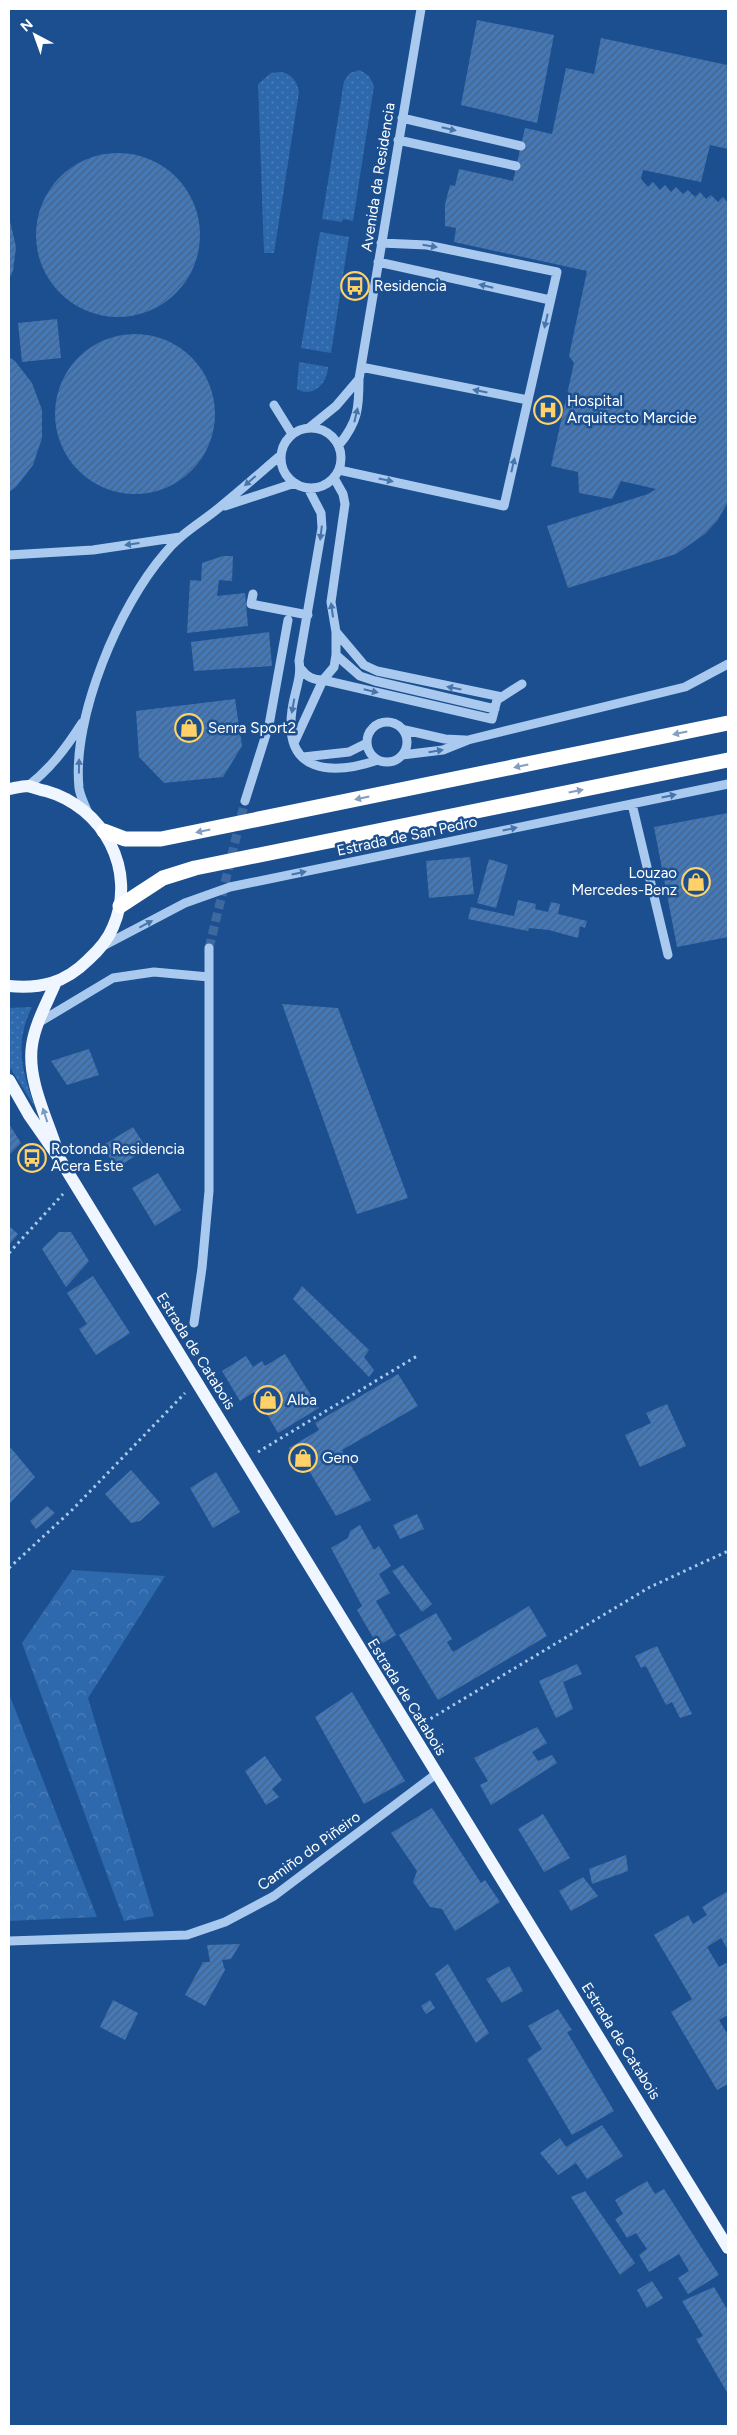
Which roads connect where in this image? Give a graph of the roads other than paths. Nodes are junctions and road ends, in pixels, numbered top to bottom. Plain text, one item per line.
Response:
1 (421, 9) edge
2 (402, 118) junction
3 (398, 140) junction
4 (521, 146) dead end
5 (516, 166) dead end
6 (381, 243) junction
7 (378, 262) junction
8 (550, 300) junction
9 (361, 367) junction
10 (359, 379) junction
11 (528, 400) junction
12 (274, 405) dead end
13 (310, 427) junction
14 (292, 434) junction
15 (339, 445) junction
16 (281, 455) junction
17 (336, 474) junction
18 (295, 483) junction
19 (308, 488) junction
20 (220, 508) junction
21 (180, 537) junction
22 (9, 555) edge
23 (253, 594) dead end
24 (308, 614) junction
25 (288, 620) dead end
26 (336, 632) junction
27 (336, 655) junction
28 (728, 664) edge
29 (301, 669) junction
30 (323, 680) junction
31 (522, 684) dead end
32 (502, 697) junction
33 (495, 709) junction
34 (86, 717) junction
35 (728, 723) edge
36 (405, 730) junction
37 (468, 740) junction
38 (367, 743) junction
39 (294, 744) junction
40 (402, 755) junction
41 (303, 757) junction
42 (378, 760) junction
43 (728, 760) edge
44 (728, 784) edge
45 (28, 786) junction
46 (9, 789) edge
47 (245, 801) tunnel mouth
48 (632, 804) junction
49 (88, 813) junction
50 (104, 831) junction
51 (120, 906) junction
52 (103, 946) junction
53 (209, 948) tunnel mouth
54 (668, 955) dead end
55 (209, 977) junction
56 (55, 984) junction
57 (9, 986) edge
58 (38, 1023) junction
59 (9, 1080) edge
60 (61, 1161) junction
61 (194, 1323) dead end
62 (436, 1774) junction
63 (9, 1941) edge
64 (728, 2248) edge

1 - 2 street, Avenida da Residencia
2 - 3 street, Avenida da Residencia
2 -> 4 street
3 - 5 street
3 - 6 street, Avenida da Residencia
6 - 7 street, Avenida da Residencia
6 -> 8 street
8 -> 7 street
7 - 9 street, Avenida da Residencia
8 -> 11 street
9 - 10 street, Avenida da Residencia
11 -> 9 street
10 - 13 street
15 -> 10 street, Avenida da Residencia
17 -> 11 street
12 - 14 street
13 - 14 street
13 - 15 street
14 - 16 street
15 - 17 street
16 - 18 street
16 -> 20 street
17 - 19 street
26 -> 17 street
18 - 19 street
18 - 20 street
19 -> 24 street
20 - 21 street
21 -> 22 street
21 - 34 street
23 - 24 street
24 - 29 street
25 - 47 street
26 - 27 street
32 -> 26 street
27 - 30 street
27 - 33 street
28 - 37 street
29 - 30 street
29 -> 39 street
30 -> 33 street
30 - 39 street
31 - 32 street
32 - 33 street
34 - 45 street
49 -> 34 street
35 -> 50 highway
36 - 37 street
36 - 38 street
36 - 40 street
40 -> 37 street
38 - 41 street
38 - 42 street
39 - 41 street
40 - 42 street
41 - 42 street
51 -> 43 highway
48 -> 44 street, Estrada de San Pedro
45 - 46 main road
45 - 49 main road
52 -> 48 street, Estrada de San Pedro
48 - 54 street
49 - 50 main road
50 - 51 main road
51 - 52 main road
52 - 56 main road
53 - 55 street
55 - 58 street
55 - 61 street
56 - 57 main road
56 - 58 main road, Estrada de Catabois
60 -> 58 main road, Estrada de Catabois
59 - 60 main road, Estrada de Catabois
60 - 62 main road, Estrada de Catabois
62 - 63 street, Camiño do Piñeiro
62 - 64 main road, Estrada de Catabois

